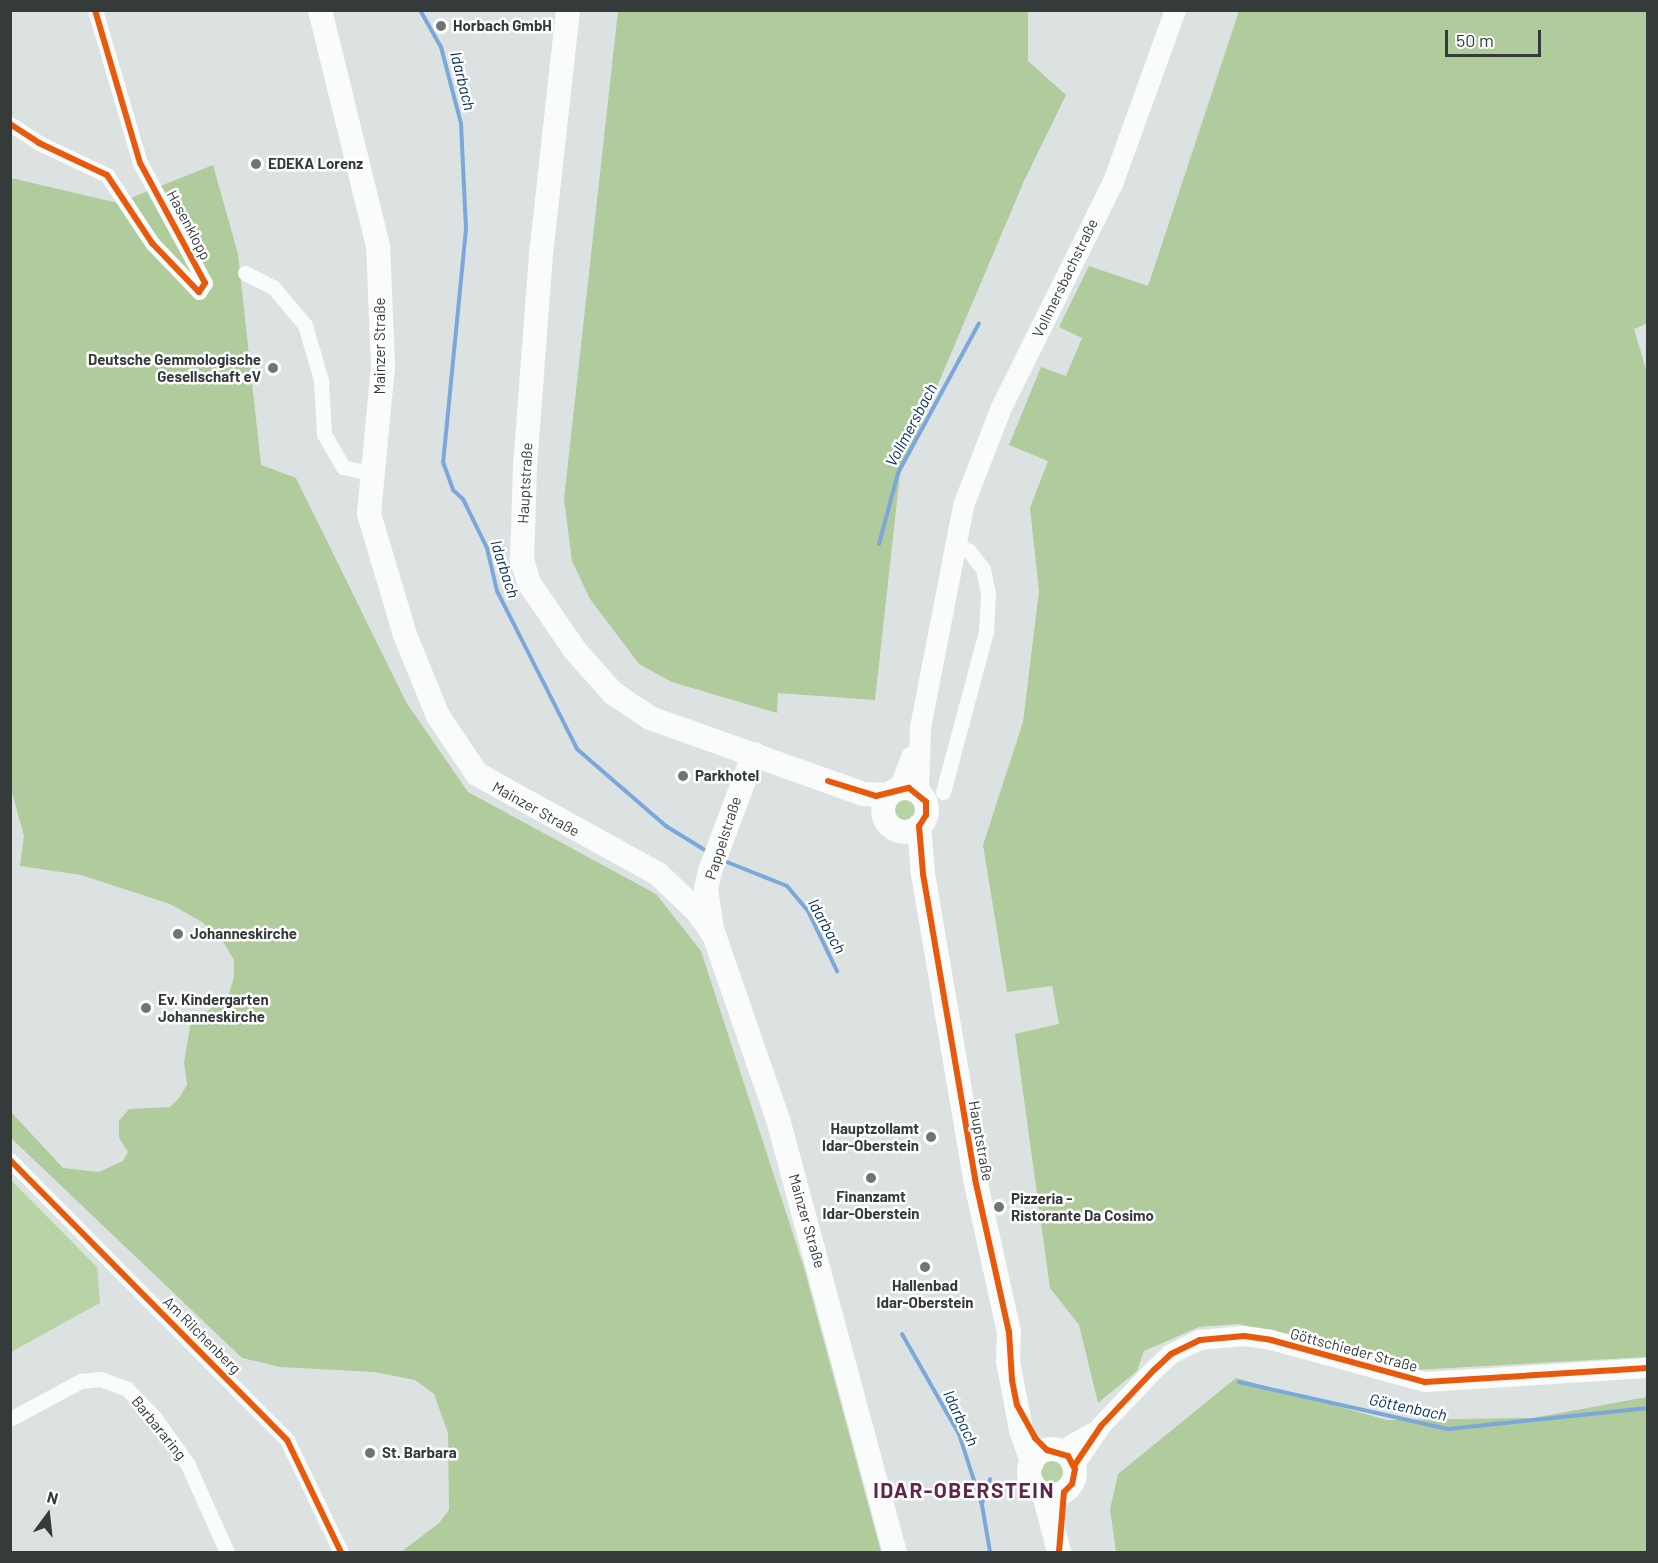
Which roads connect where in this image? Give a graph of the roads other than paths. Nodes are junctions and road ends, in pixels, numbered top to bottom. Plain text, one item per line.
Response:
1 (95, 10) edge
2 (320, 10) edge
3 (568, 10) edge
4 (578, 10) edge
5 (1175, 10) edge
6 (562, 76) junction
7 (10, 124) edge
8 (245, 273) dead end
9 (370, 472) junction
10 (953, 544) junction
11 (754, 754) junction
12 (943, 792) dead end
13 (901, 808) junction
14 (658, 874) junction
15 (706, 889) junction
16 (714, 934) junction
17 (10, 1160) edge
18 (1647, 1368) edge
19 (10, 1419) edge
20 (1053, 1457) junction
21 (1054, 1493) junction
22 (1058, 1550) edge
23 (227, 1552) edge
24 (341, 1552) edge
25 (895, 1552) edge

1 - 7 street, Hasenklopp
2 - 9 main road, Mainzer Straße
3 - 6 main road, Hauptstraße
4 - 6 street
5 - 10 main road, Vollmersbachstraße
6 - 11 main road, Hauptstraße
8 - 9 street
9 - 14 main road, Mainzer Straße
10 - 12 street
10 - 13 main road, Vollmersbachstraße
11 - 13 main road, Hauptstraße
11 - 15 main road, Pappelstraße
13 - 20 main road, Hauptstraße
14 - 15 main road, Pappelstraße
14 - 16 main road, Mainzer Straße
15 - 16 main road, Pappelstraße
16 - 25 main road, Mainzer Straße
17 - 24 street, Am Rilchenberg
18 - 20 street, Göttschieder Straße
19 - 23 street, Barbararing
20 - 21 main road
20 - 21 main road
21 - 22 main road

